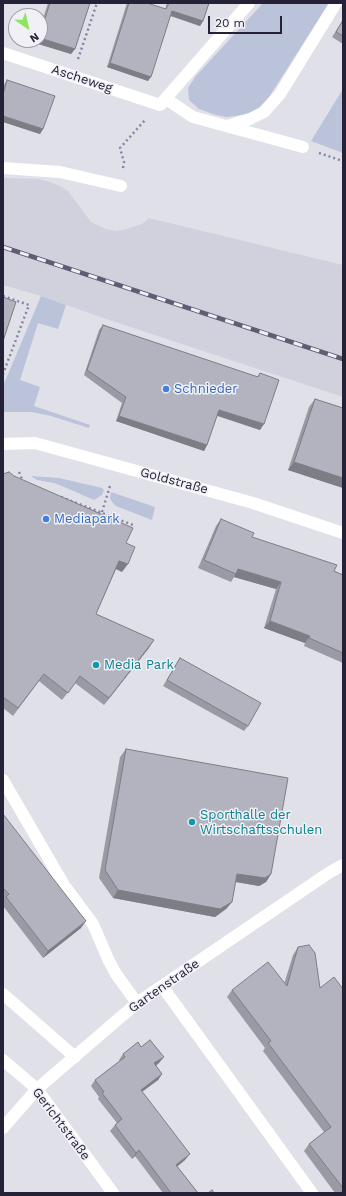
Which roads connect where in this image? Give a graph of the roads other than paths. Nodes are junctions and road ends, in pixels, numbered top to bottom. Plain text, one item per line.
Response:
1 (249, 3) edge
2 (336, 3) edge
3 (3, 54) edge
4 (163, 102) junction
5 (227, 126) junction
6 (303, 147) road end
7 (3, 168) edge
8 (121, 186) road end
9 (3, 444) edge
10 (343, 532) edge
11 (3, 780) edge
12 (343, 865) edge
13 (162, 986) junction
14 (3, 994) edge
15 (137, 1003) junction
16 (75, 1057) junction
17 (3, 1060) edge
18 (37, 1089) junction
19 (3, 1128) edge
20 (113, 1193) edge
21 (312, 1193) edge

1 - 4 street
2 - 5 street
3 - 4 street, Ascheweg
4 - 5 street, Ascheweg
5 - 6 street, Ascheweg
7 - 8 street
9 - 10 street, Goldstraße
11 - 15 street
12 - 13 street, Gartenstraße
13 - 15 street, Gartenstraße
13 - 21 street
14 - 16 street
15 - 16 street, Gartenstraße
16 - 18 street, Gartenstraße
17 - 18 street, Gerichtstraße
18 - 19 street, Gartenstraße
18 - 20 street, Gerichtstraße

